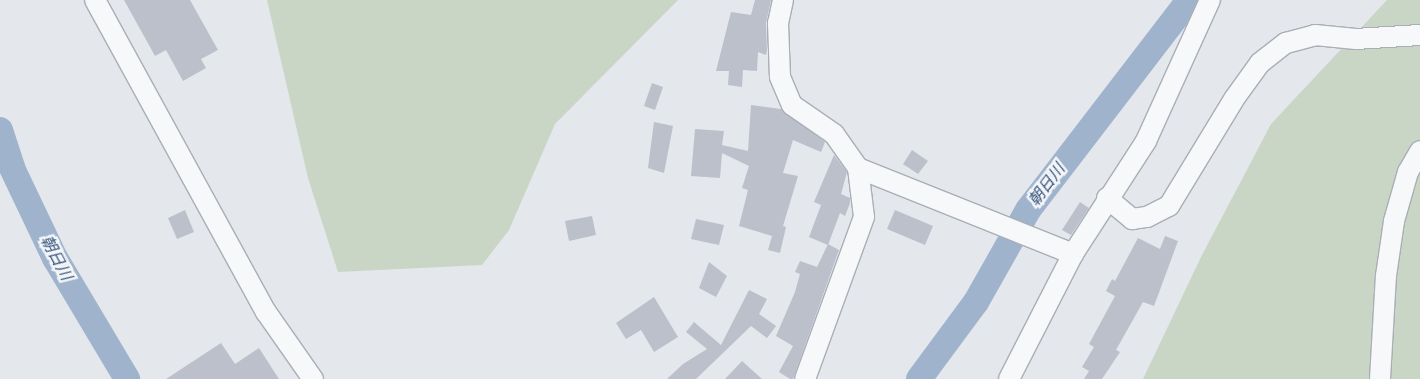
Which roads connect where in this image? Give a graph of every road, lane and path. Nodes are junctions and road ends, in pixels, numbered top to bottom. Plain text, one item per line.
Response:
1 (95, 0) edge
2 (783, 0) edge
3 (1210, 0) edge
4 (1420, 35) edge
5 (1420, 151) edge
6 (858, 168) junction
7 (1107, 198) junction
8 (1073, 254) junction
9 (310, 376) edge
10 (805, 379) edge
11 (1009, 379) edge
12 (1380, 379) edge

1 - 9 street
2 - 6 street
3 - 7 street
4 - 7 street
5 - 12 street
6 - 8 street
6 - 10 street
7 - 8 street
8 - 11 street

